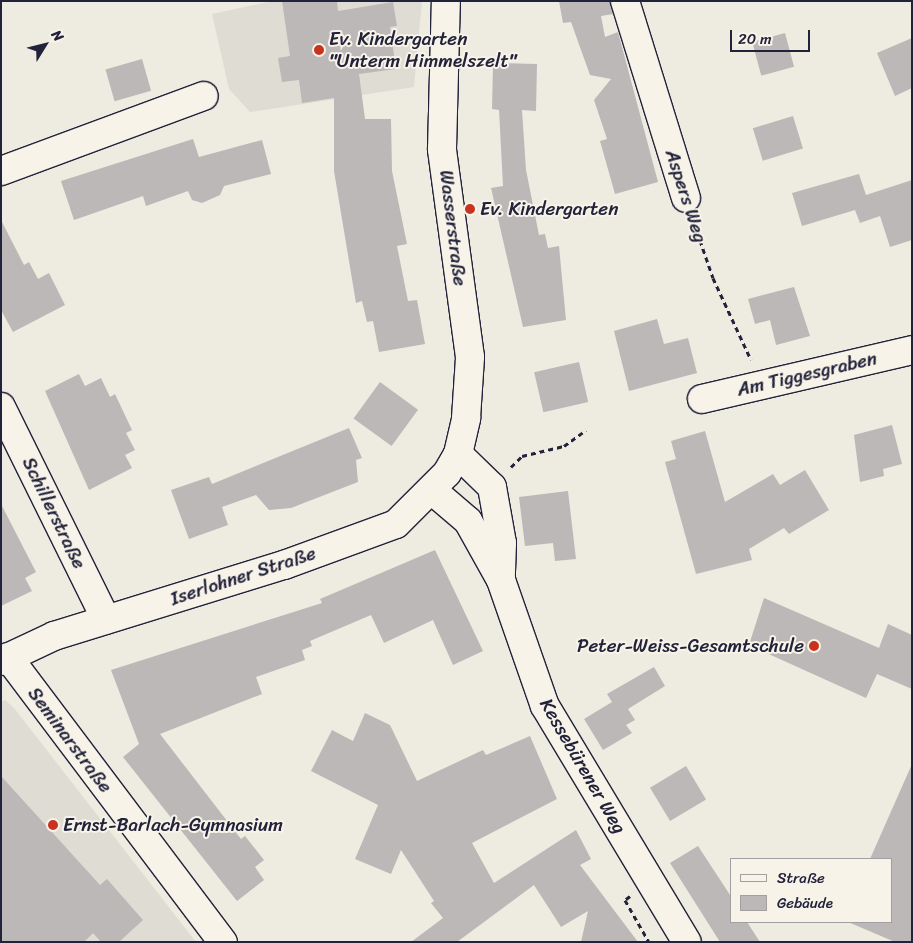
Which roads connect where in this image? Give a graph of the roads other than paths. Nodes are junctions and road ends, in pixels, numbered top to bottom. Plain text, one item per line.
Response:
1 (446, 1) edge
2 (625, 1) edge
3 (204, 96) dead end
4 (1, 171) edge
5 (686, 198) road end
6 (912, 350) edge
7 (702, 399) dead end
8 (1, 407) edge
9 (458, 454) junction
10 (433, 491) junction
11 (501, 580) junction
12 (106, 619) junction
13 (5, 659) edge
14 (223, 942) edge
15 (687, 942) edge

1 - 9 main road, Wasserstraße
2 - 5 main road, Aspers Weg
3 - 4 main road
6 - 7 main road, Am Tiggesgraben
8 - 12 main road, Schillerstraße
9 - 10 main road, Iserlohner Straße
9 - 11 main road, Kessebürener Weg
10 - 11 main road, Kessebürener Weg
10 - 12 main road, Iserlohner Straße
11 - 15 main road, Kessebürener Weg
12 - 13 main road, Iserlohner Straße
13 - 14 main road, Seminarstraße

